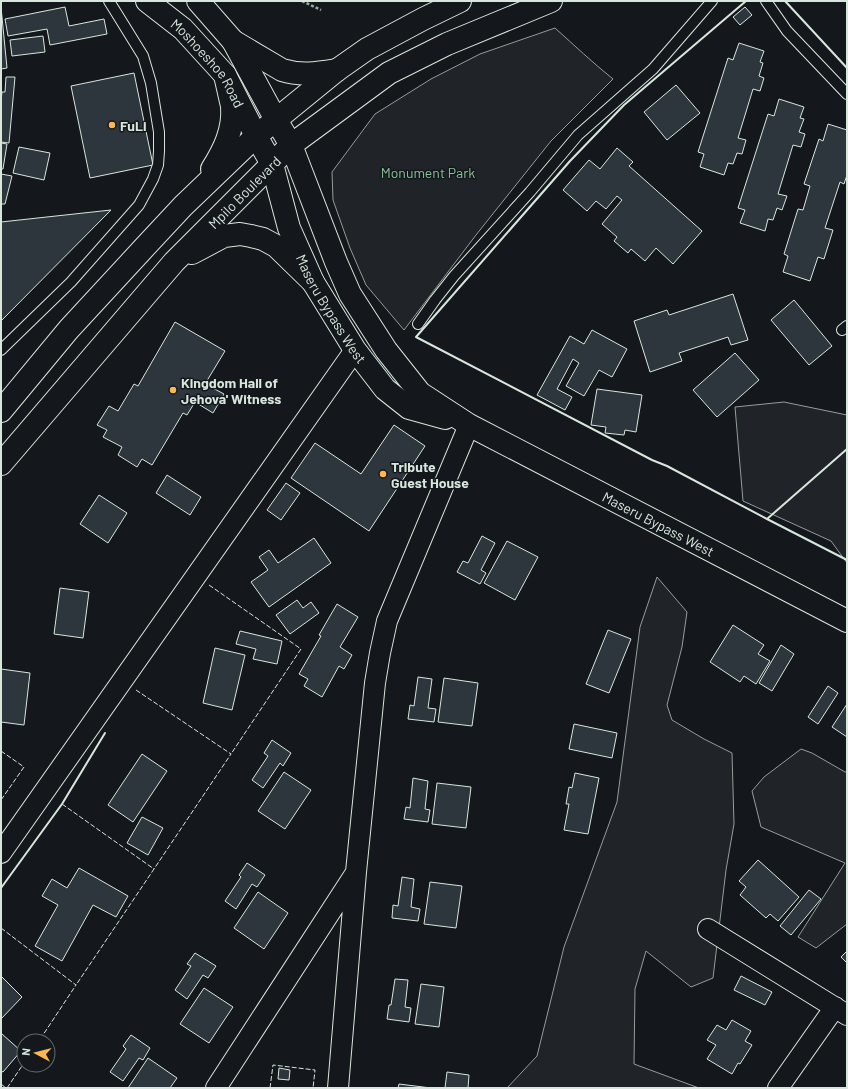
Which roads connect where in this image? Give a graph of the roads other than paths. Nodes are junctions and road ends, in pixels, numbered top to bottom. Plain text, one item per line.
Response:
1 (109, 1) edge
2 (147, 1) edge
3 (198, 1) edge
4 (460, 1) edge
5 (551, 1) edge
6 (712, 1) edge
7 (766, 1) edge
8 (233, 41) junction
9 (337, 70) junction
10 (225, 75) junction
11 (847, 94) edge
12 (276, 120) junction
13 (256, 136) junction
14 (292, 145) junction
15 (272, 164) junction
16 (199, 191) junction
17 (174, 262) junction
18 (314, 282) junction
19 (418, 324) dead end
20 (1, 350) edge
21 (354, 350) junction
22 (1, 411) edge
23 (469, 426) junction
24 (1, 464) edge
25 (847, 621) edge
26 (1, 853) edge
27 (356, 872) junction
28 (708, 929) dead end
29 (841, 1011) edge
30 (216, 1088) edge
31 (338, 1088) edge
32 (778, 1088) edge

1 - 20 lane
2 - 10 main road, Moshoeshoe Road
3 - 8 main road, Moshoeshoe Road
4 - 9 main road
5 - 14 main road, Mpilo Boulevard
6 - 19 lane
7 - 11 lane
8 - 9 main road
8 - 12 main road, Moshoeshoe Road
9 - 12 main road
10 - 13 main road, Moshoeshoe Road
10 - 16 main road
12 - 13 main road
12 - 14 main road, Maseru Bypass West
13 - 15 main road, Maseru Bypass West
13 - 16 main road
14 - 15 main road, Mpilo Boulevard
14 - 23 main road, Maseru Bypass West
15 - 17 main road, Mpilo Boulevard
15 - 18 main road, Maseru Bypass West
16 - 22 main road
17 - 18 main road
17 - 24 main road, Mpilo Boulevard
18 - 21 main road, Maseru Bypass West
21 - 23 main road, Maseru Bypass West
21 - 26 street
23 - 25 main road, Maseru Bypass West
23 - 27 street
27 - 30 street
27 - 31 street
28 - 29 street
29 - 32 street

